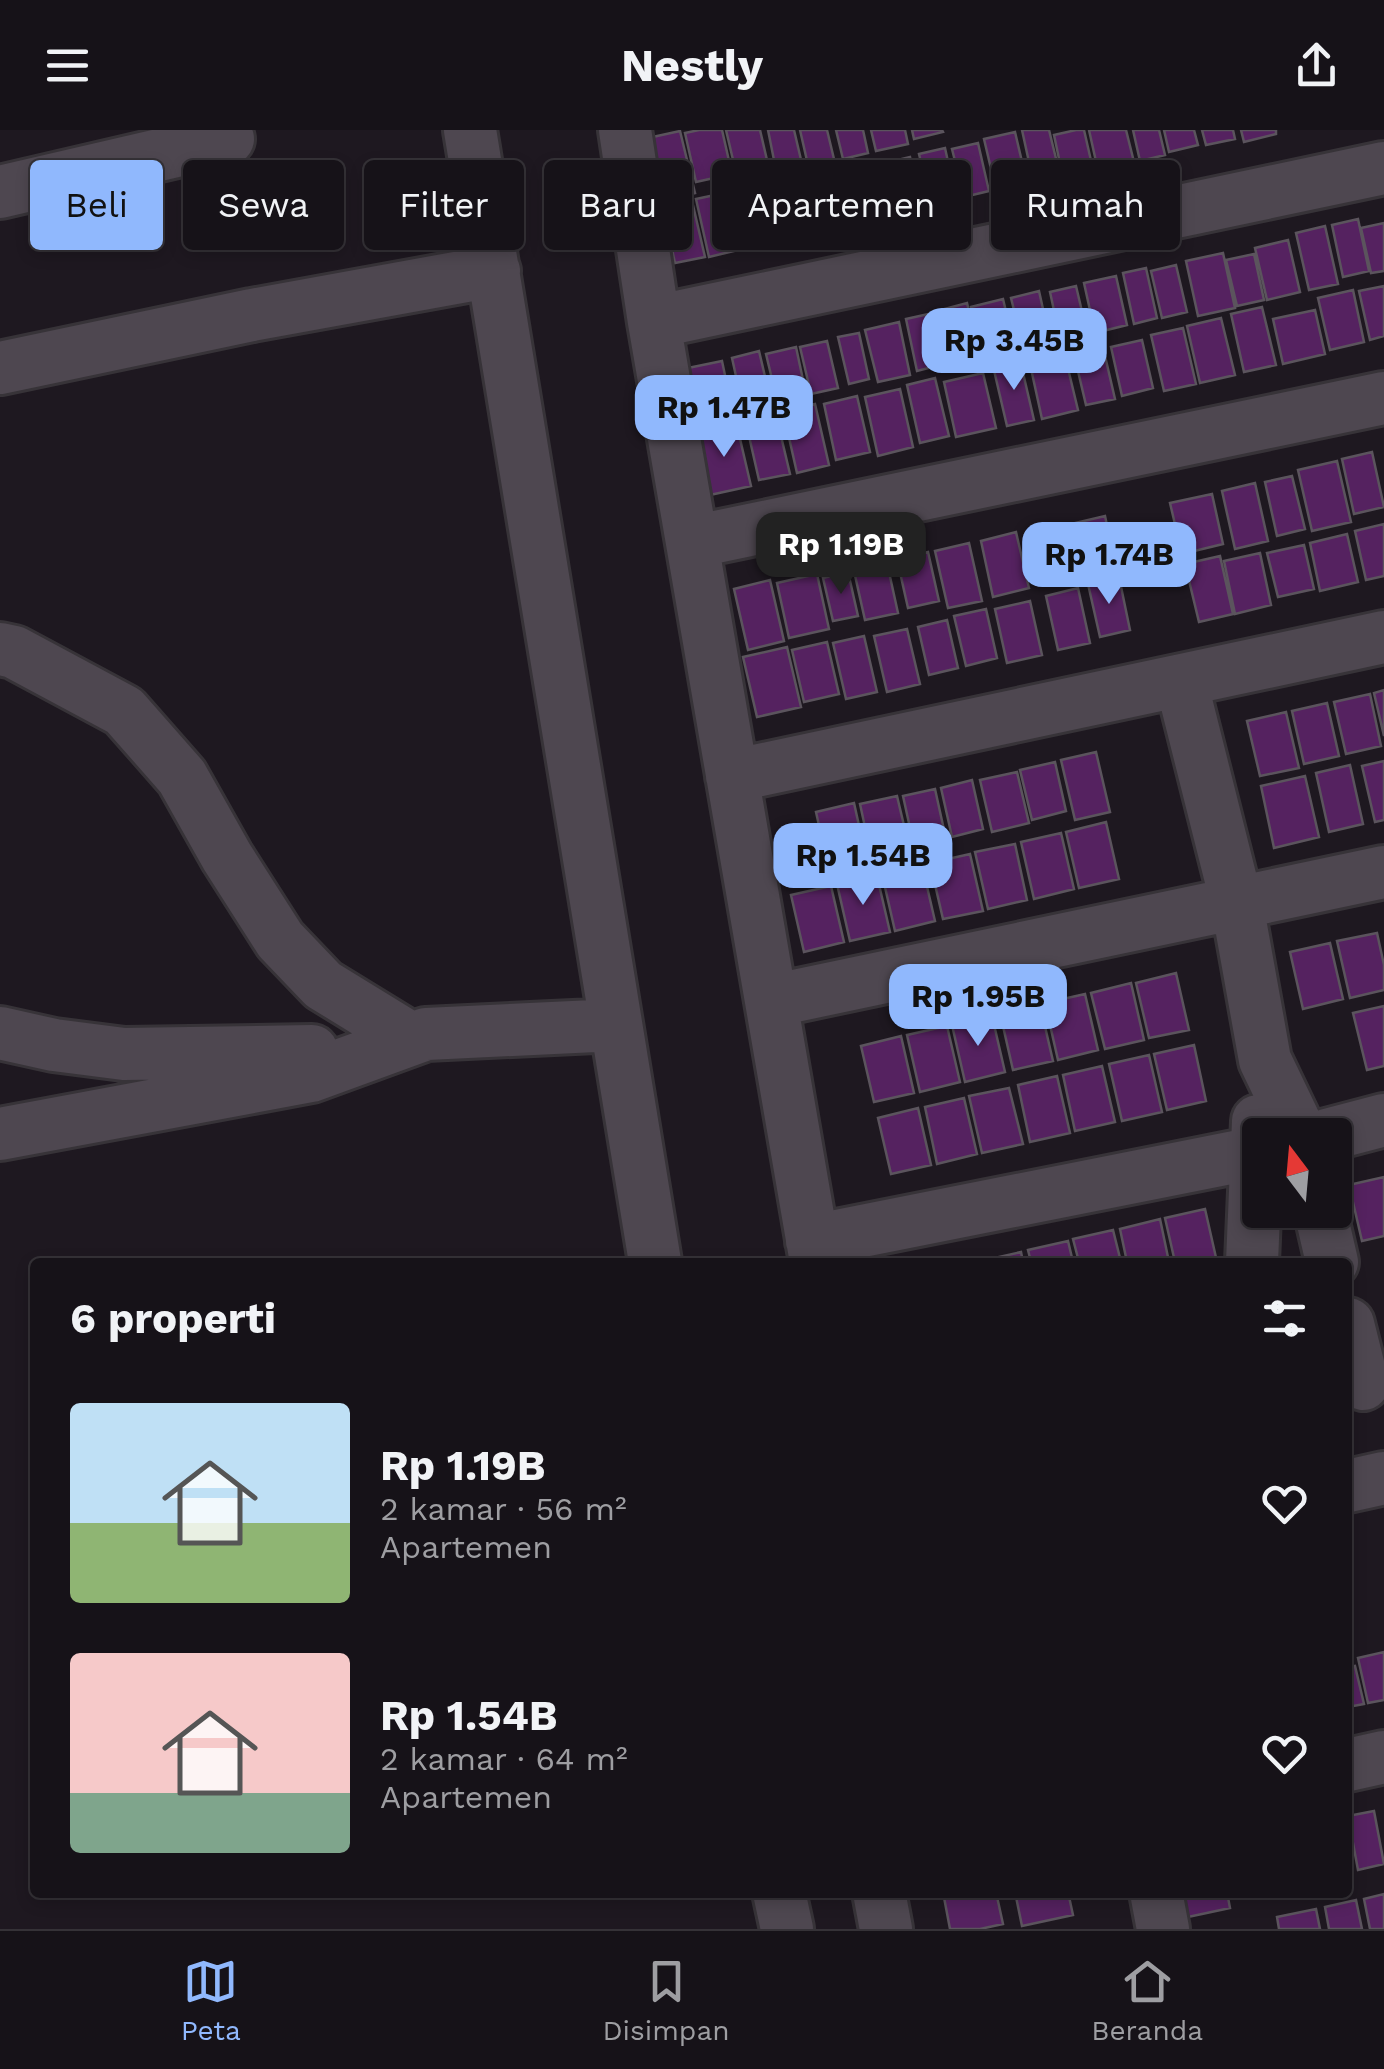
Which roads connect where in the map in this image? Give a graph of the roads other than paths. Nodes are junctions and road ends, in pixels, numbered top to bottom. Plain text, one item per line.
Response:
1 (470, 130) edge
2 (625, 130) edge
3 (242, 133) edge
4 (1384, 168) edge
5 (0, 192) edge
6 (494, 270) junction
7 (654, 322) junction
8 (0, 368) edge
9 (1384, 398) edge
10 (692, 542) junction
11 (1384, 637) edge
12 (0, 649) edge
13 (1181, 681) junction
14 (732, 776) junction
15 (1384, 872) edge
16 (1237, 904) junction
17 (771, 1002) junction
18 (616, 1025) junction
19 (0, 1033) edge
20 (397, 1044) junction
21 (1270, 1118) edge
22 (1384, 1120) edge
23 (1352, 1128) edge
24 (0, 1134) edge
25 (1242, 1154) edge
26 (1258, 1228) edge
27 (1324, 1228) edge
28 (814, 1252) edge
29 (654, 1258) edge
30 (1253, 1258) edge
31 (1331, 1258) edge
32 (1352, 1338) edge
33 (1365, 1383) edge
34 (1384, 1478) edge
35 (1352, 1485) edge
36 (1384, 1757) edge
37 (1352, 1764) edge
38 (780, 1898) edge
39 (880, 1898) edge
40 (1157, 1898) edge
41 (787, 1929) edge
42 (886, 1929) edge
43 (1162, 1929) edge

1 - 6 street
2 - 7 street
3 - 5 street
4 - 7 street
6 - 8 street
6 - 18 street
7 - 10 street
9 - 10 street
10 - 14 street
11 - 13 street
12 - 20 street
13 - 14 street
13 - 16 street
14 - 17 street
15 - 16 street
16 - 17 street
16 - 21 street
17 - 28 street
18 - 20 street
18 - 29 street
19 - 20 street
20 - 24 street
22 - 23 street
25 - 28 street
26 - 30 street
27 - 31 street
32 - 33 street
34 - 35 street
36 - 37 street
38 - 41 street
39 - 42 street
40 - 43 street

